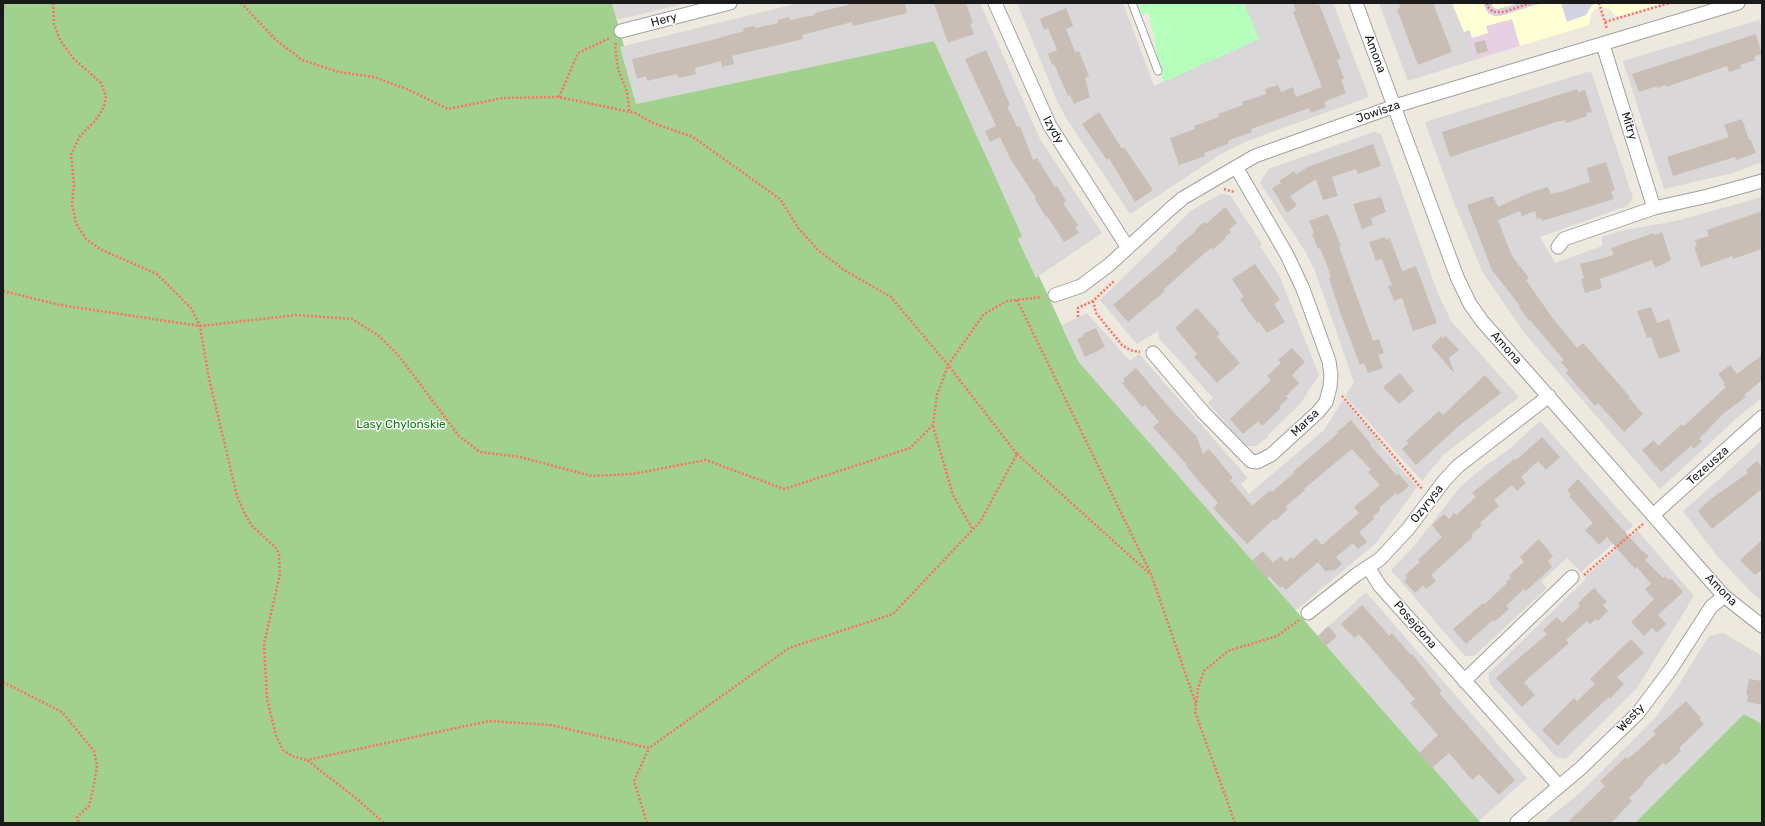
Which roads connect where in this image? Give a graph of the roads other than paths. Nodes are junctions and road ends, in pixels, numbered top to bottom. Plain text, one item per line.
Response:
1 (730, 3) edge
2 (995, 3) edge
3 (1132, 3) edge
4 (1356, 3) edge
5 (1738, 3) edge
6 (699, 6) edge
7 (620, 32) road end
8 (1603, 45) junction
9 (1158, 71) dead end
10 (1395, 106) junction
11 (1236, 167) junction
12 (1762, 181) edge
13 (1654, 208) junction
14 (1558, 247) dead end
15 (1128, 248) junction
16 (1054, 295) road end
17 (1153, 353) road end
18 (1549, 396) junction
19 (1762, 417) edge
20 (1653, 515) junction
21 (1368, 567) junction
22 (1572, 577) road end
23 (1724, 596) junction
24 (1308, 613) road end
25 (1762, 626) edge
26 (1464, 681) junction
27 (1559, 786) junction
28 (1517, 822) dead end

1 - 6 street, Hery
2 - 15 street, Izydy
3 - 9 lane
4 - 10 street, Amona
5 - 8 street, Jowisza
6 - 7 street, Hery
8 - 10 street, Jowisza
8 - 13 street, Mitry
10 - 11 street, Jowisza
10 - 18 street, Amona
11 - 15 street, Jowisza
11 - 17 street, Marsa
12 - 13 street
13 - 14 street
15 - 16 street, Jowisza
18 - 20 street, Amona
18 - 21 street, Ozyrysa
19 - 20 street, Tezeusza
20 - 23 street, Amona
21 - 24 street, Ozyrysa
21 - 26 street, Posejdona
22 - 26 street
23 - 25 street, Amona
23 - 27 street, Westy
26 - 27 street, Posejdona
27 - 28 street, Westy

